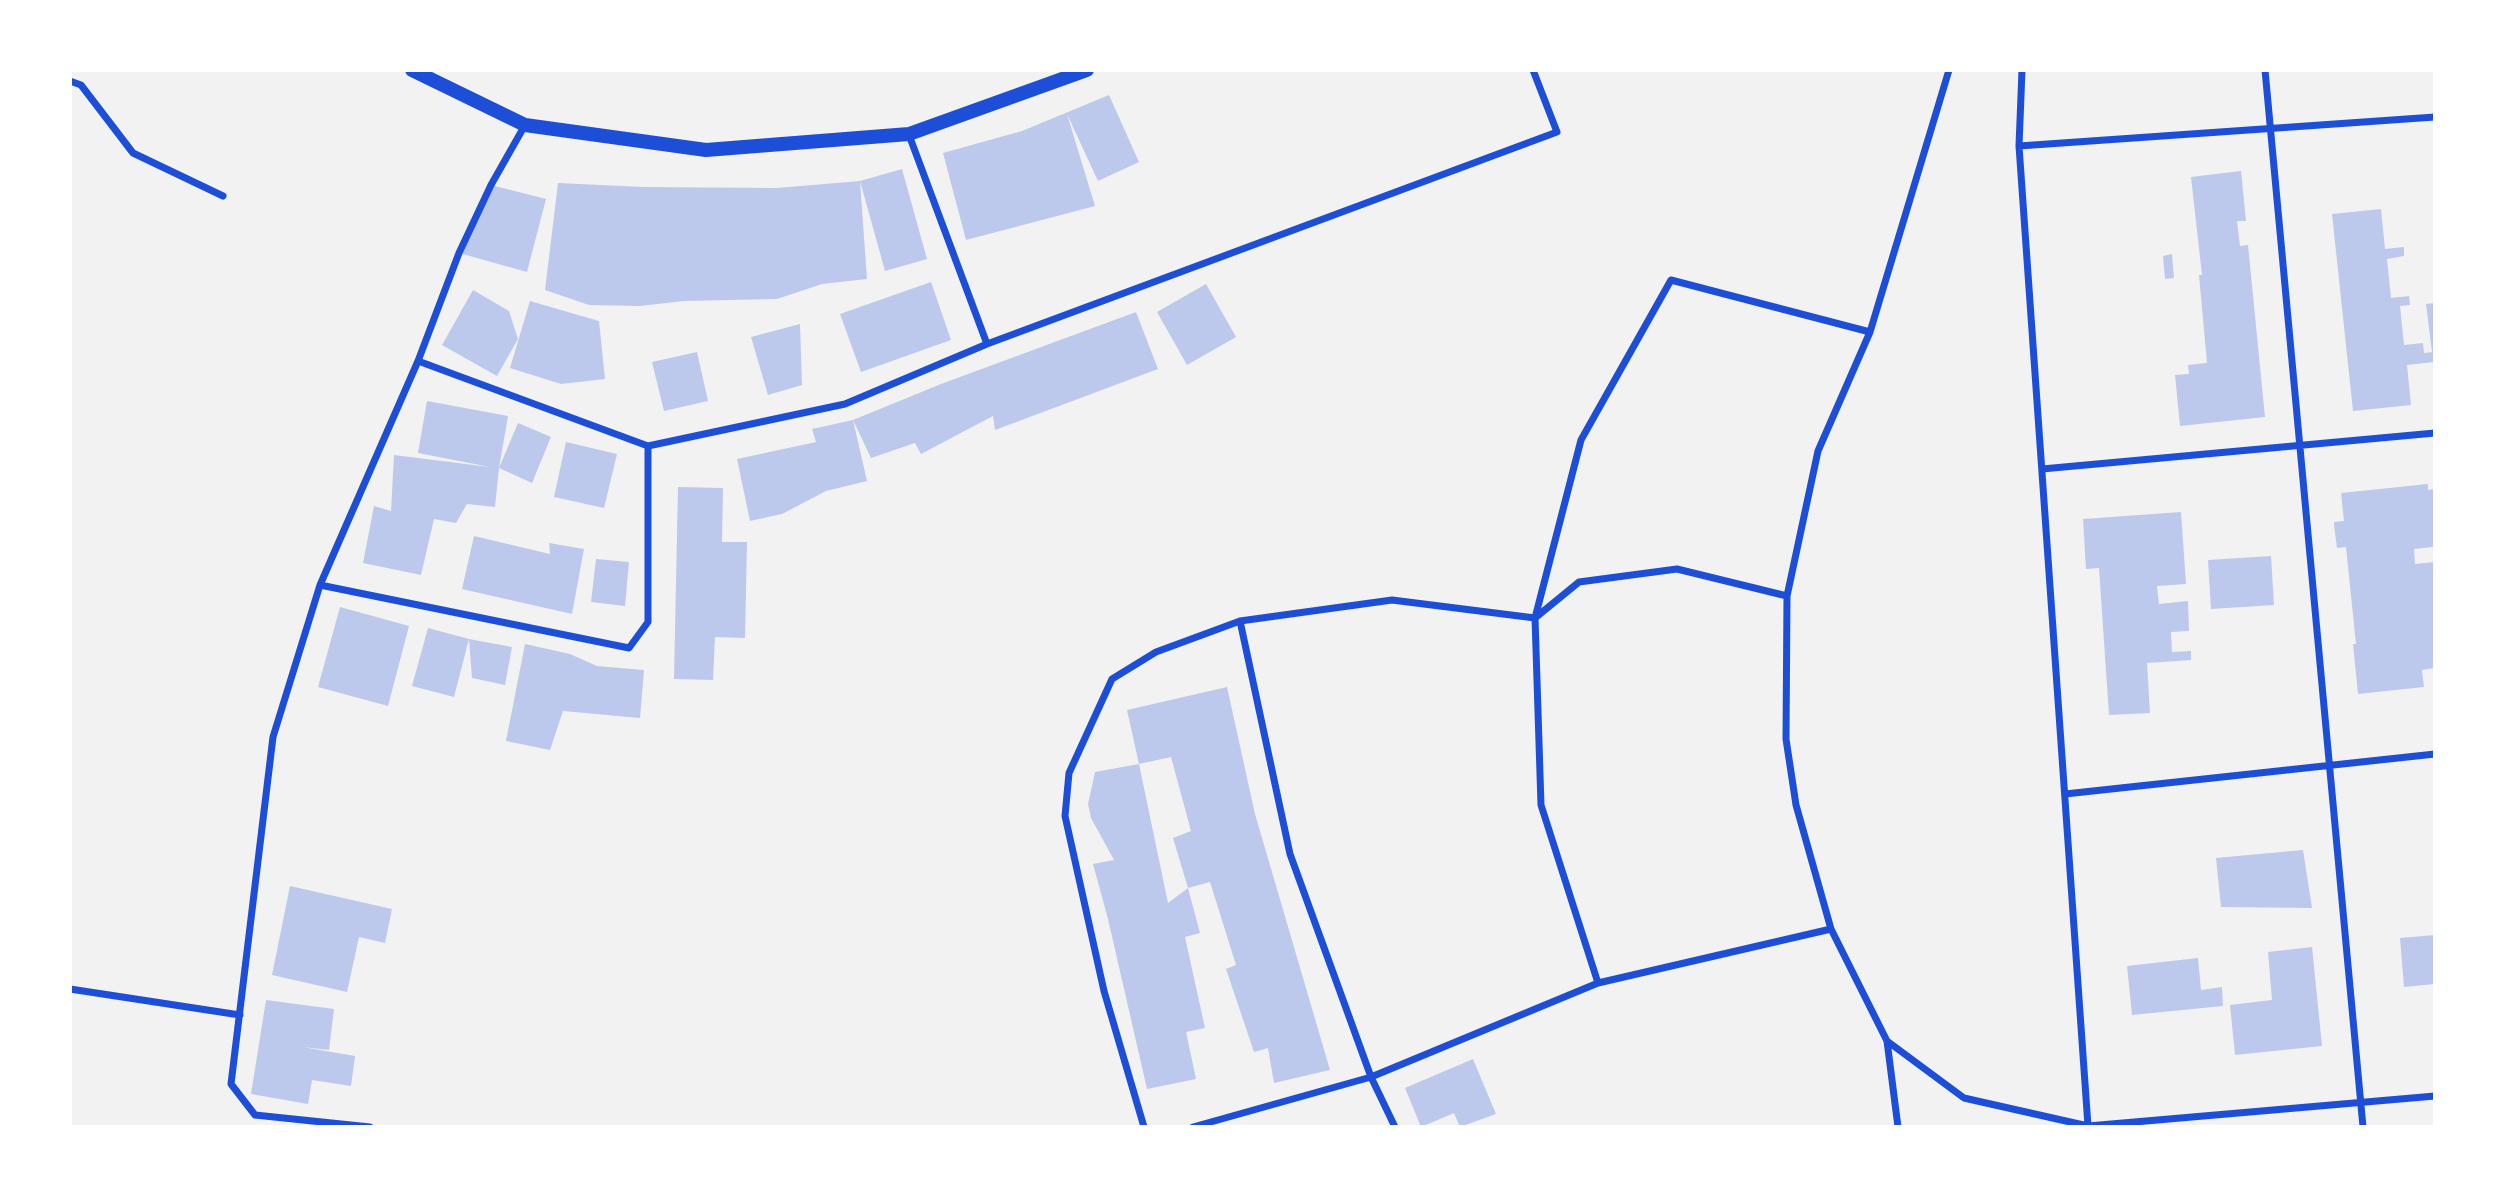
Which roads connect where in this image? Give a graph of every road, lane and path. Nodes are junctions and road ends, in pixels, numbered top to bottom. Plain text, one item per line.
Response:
1 (412, 70) edge
2 (1087, 70) edge
3 (1533, 70) edge
4 (1948, 70) edge
5 (2022, 70) edge
6 (2265, 70) edge
7 (70, 80) edge
8 (2435, 117) edge
9 (525, 125) junction
10 (2271, 128) junction
11 (909, 134) junction
12 (2019, 146) junction
13 (223, 196) dead end
14 (1870, 332) junction
15 (987, 344) junction
16 (418, 361) junction
17 (2435, 433) edge
18 (2301, 445) junction
19 (648, 446) junction
20 (2042, 469) junction
21 (320, 585) junction
22 (1787, 596) junction
23 (1535, 618) junction
24 (1240, 621) junction
25 (2435, 754) edge
26 (2330, 765) junction
27 (2065, 794) junction
28 (1831, 929) junction
29 (1598, 983) junction
30 (70, 989) edge
31 (240, 1015) junction
32 (1887, 1041) junction
33 (1371, 1077) junction
34 (2435, 1096) edge
35 (2361, 1104) junction
36 (2088, 1126) edge
37 (370, 1127) edge
38 (1144, 1127) edge
39 (1193, 1127) edge
40 (1395, 1127) edge
41 (1898, 1127) edge
42 (2363, 1127) edge

1 - 9 main road
2 - 11 main road
3 - 15 street
4 - 14 street
5 - 12 street
6 - 10 street
7 - 13 street
8 - 10 street
9 - 11 main road
9 - 16 street
10 - 12 street
10 - 18 street
11 - 15 street
12 - 20 street
14 - 22 street
14 - 23 street
15 - 19 street
16 - 19 street
16 - 21 street
17 - 18 street
18 - 20 street
18 - 26 street
19 - 21 street
20 - 27 street
21 - 31 street
22 - 23 street
22 - 28 street
23 - 24 street
23 - 29 street
24 - 33 street
24 - 38 street
25 - 26 street
26 - 27 street
26 - 35 street
27 - 36 street
28 - 29 street
28 - 32 street
29 - 33 street
30 - 31 street
31 - 37 street
32 - 36 street
32 - 41 street
33 - 39 street
33 - 40 street
34 - 35 street
35 - 36 street
35 - 42 street

